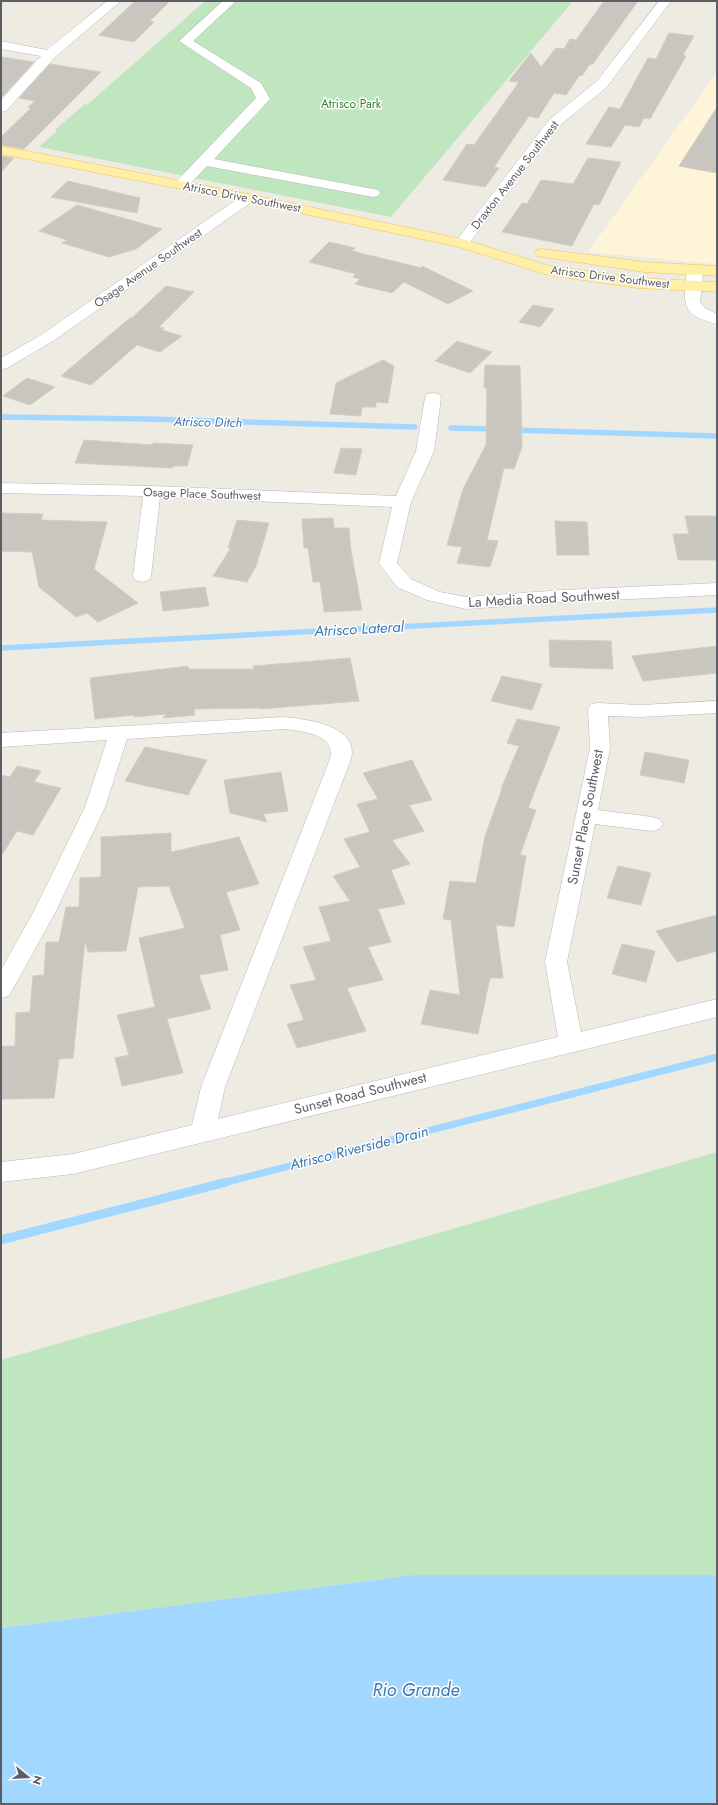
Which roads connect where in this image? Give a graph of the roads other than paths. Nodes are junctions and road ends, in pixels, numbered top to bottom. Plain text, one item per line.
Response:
1 (115, 1) edge
2 (230, 1) edge
3 (665, 1) edge
4 (1, 45) edge
5 (50, 54) junction
6 (1, 108) edge
7 (1, 150) edge
8 (204, 161) junction
9 (181, 185) junction
10 (372, 193) dead end
11 (248, 198) junction
12 (462, 243) junction
13 (483, 248) junction
14 (695, 271) junction
15 (717, 272) edge
16 (693, 287) junction
17 (717, 287) edge
18 (717, 319) edge
19 (1, 365) edge
20 (432, 398) dead end
21 (1, 488) edge
22 (152, 492) junction
23 (402, 502) junction
24 (142, 576) dead end
25 (717, 590) edge
26 (717, 707) edge
27 (119, 733) junction
28 (1, 740) edge
29 (586, 816) junction
30 (652, 824) dead end
31 (1, 990) edge
32 (717, 1008) edge
33 (571, 1042) junction
34 (203, 1132) junction
35 (1, 1172) edge

1 - 5 street
2 - 8 street
3 - 12 street, Draxton Avenue Southwest
4 - 5 street
5 - 6 street
7 - 9 main road, Atrisco Drive Southwest
8 - 9 street
8 - 10 street
9 - 11 main road, Atrisco Drive Southwest
11 - 12 main road, Atrisco Drive Southwest
11 - 19 street, Osage Avenue Southwest
12 - 13 main road, Atrisco Drive Southwest
13 - 14 main road, Atrisco Drive Southwest
13 - 16 main road, Atrisco Drive Southwest
14 - 15 main road, Atrisco Drive Southwest
14 - 16 street
16 - 17 main road, Atrisco Drive Southwest
16 - 18 street
20 - 23 street, La Media Road Southwest
21 - 22 street, Osage Place Southwest
22 - 23 street, Osage Place Southwest
22 - 24 street
23 - 25 street, La Media Road Southwest
26 - 29 street, Sunset Place Southwest
27 - 28 street
27 - 31 street
27 - 34 street
29 - 30 street
29 - 33 street, Sunset Place Southwest
32 - 33 street, Sunset Road Southwest
33 - 34 street, Sunset Road Southwest
34 - 35 street, Sunset Road Southwest

